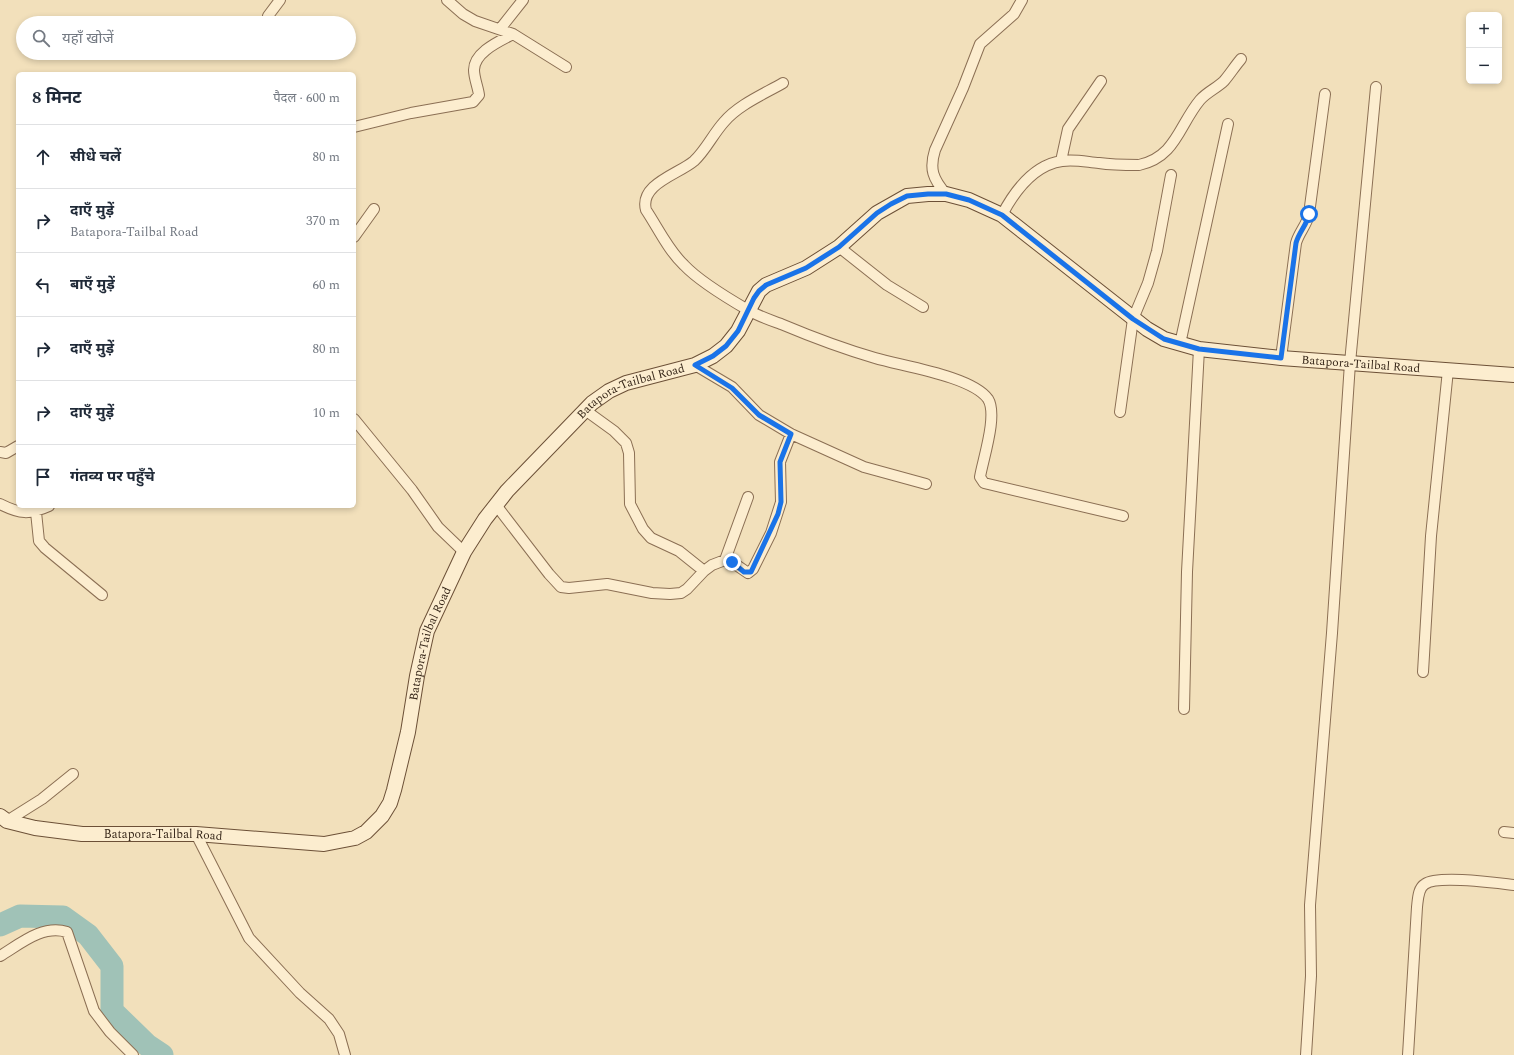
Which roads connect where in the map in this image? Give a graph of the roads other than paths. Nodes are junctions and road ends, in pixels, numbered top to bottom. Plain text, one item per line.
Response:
1 (280, 0) edge
2 (447, 0) edge
3 (523, 0) edge
4 (1022, 0) edge
5 (268, 16) dead end
6 (500, 29) junction
7 (513, 34) junction
8 (1241, 59) dead end
9 (566, 66) dead end
10 (1101, 81) dead end
11 (783, 83) dead end
12 (1376, 86) dead end
13 (1325, 94) dead end
14 (1228, 124) dead end
15 (356, 127) edge
16 (1061, 161) junction
17 (1171, 175) dead end
18 (946, 194) junction
19 (374, 208) dead end
20 (1002, 215) junction
21 (356, 234) edge
22 (839, 247) junction
23 (923, 307) dead end
24 (749, 311) junction
25 (1133, 319) junction
26 (1180, 344) junction
27 (1199, 349) junction
28 (1281, 358) junction
29 (1350, 363) junction
30 (695, 365) junction
31 (1448, 370) junction
32 (1514, 375) edge
33 (585, 410) junction
34 (1120, 412) dead end
35 (356, 421) edge
36 (791, 434) junction
37 (16, 447) edge
38 (0, 452) edge
39 (926, 484) dead end
40 (748, 497) dead end
41 (0, 504) edge
42 (496, 505) junction
43 (45, 508) edge
44 (36, 512) junction
45 (1123, 516) dead end
46 (464, 552) junction
47 (725, 560) junction
48 (704, 571) junction
49 (102, 595) dead end
50 (1423, 672) dead end
51 (1184, 709) dead end
52 (73, 774) dead end
53 (4, 819) edge
54 (196, 834) junction
55 (1514, 885) edge
56 (0, 956) edge
57 (133, 1055) edge
58 (345, 1055) edge
59 (1306, 1055) edge
60 (1408, 1055) edge

1 - 5 street
2 - 6 street
3 - 6 street
4 - 18 street
6 - 7 street
7 - 9 street
7 - 15 street
8 - 16 street
10 - 16 street
11 - 24 street
12 - 29 street
13 - 28 street
14 - 26 street
16 - 20 street
17 - 25 street
18 - 20 main road, Batapora-Tailbal Road
18 - 22 main road, Batapora-Tailbal Road
19 - 21 street
20 - 25 main road, Batapora-Tailbal Road
22 - 23 street
22 - 24 main road, Batapora-Tailbal Road
24 - 30 main road, Batapora-Tailbal Road
24 - 45 street
25 - 26 main road, Batapora-Tailbal Road
25 - 34 street
26 - 27 main road, Batapora-Tailbal Road
27 - 28 main road, Batapora-Tailbal Road
27 - 51 street
28 - 29 main road, Batapora-Tailbal Road
29 - 31 main road, Batapora-Tailbal Road
29 - 59 street
30 - 33 main road, Batapora-Tailbal Road
30 - 36 street
31 - 32 main road, Batapora-Tailbal Road
31 - 50 street
33 - 42 main road, Batapora-Tailbal Road
33 - 48 street
35 - 46 street
36 - 39 street
36 - 47 street
37 - 38 street
40 - 47 street
41 - 44 street
42 - 46 main road, Batapora-Tailbal Road
42 - 48 street
43 - 44 street
44 - 49 street
46 - 54 main road, Batapora-Tailbal Road
47 - 48 street
52 - 53 street
53 - 54 main road, Batapora-Tailbal Road
54 - 58 street
55 - 60 street
56 - 57 street

